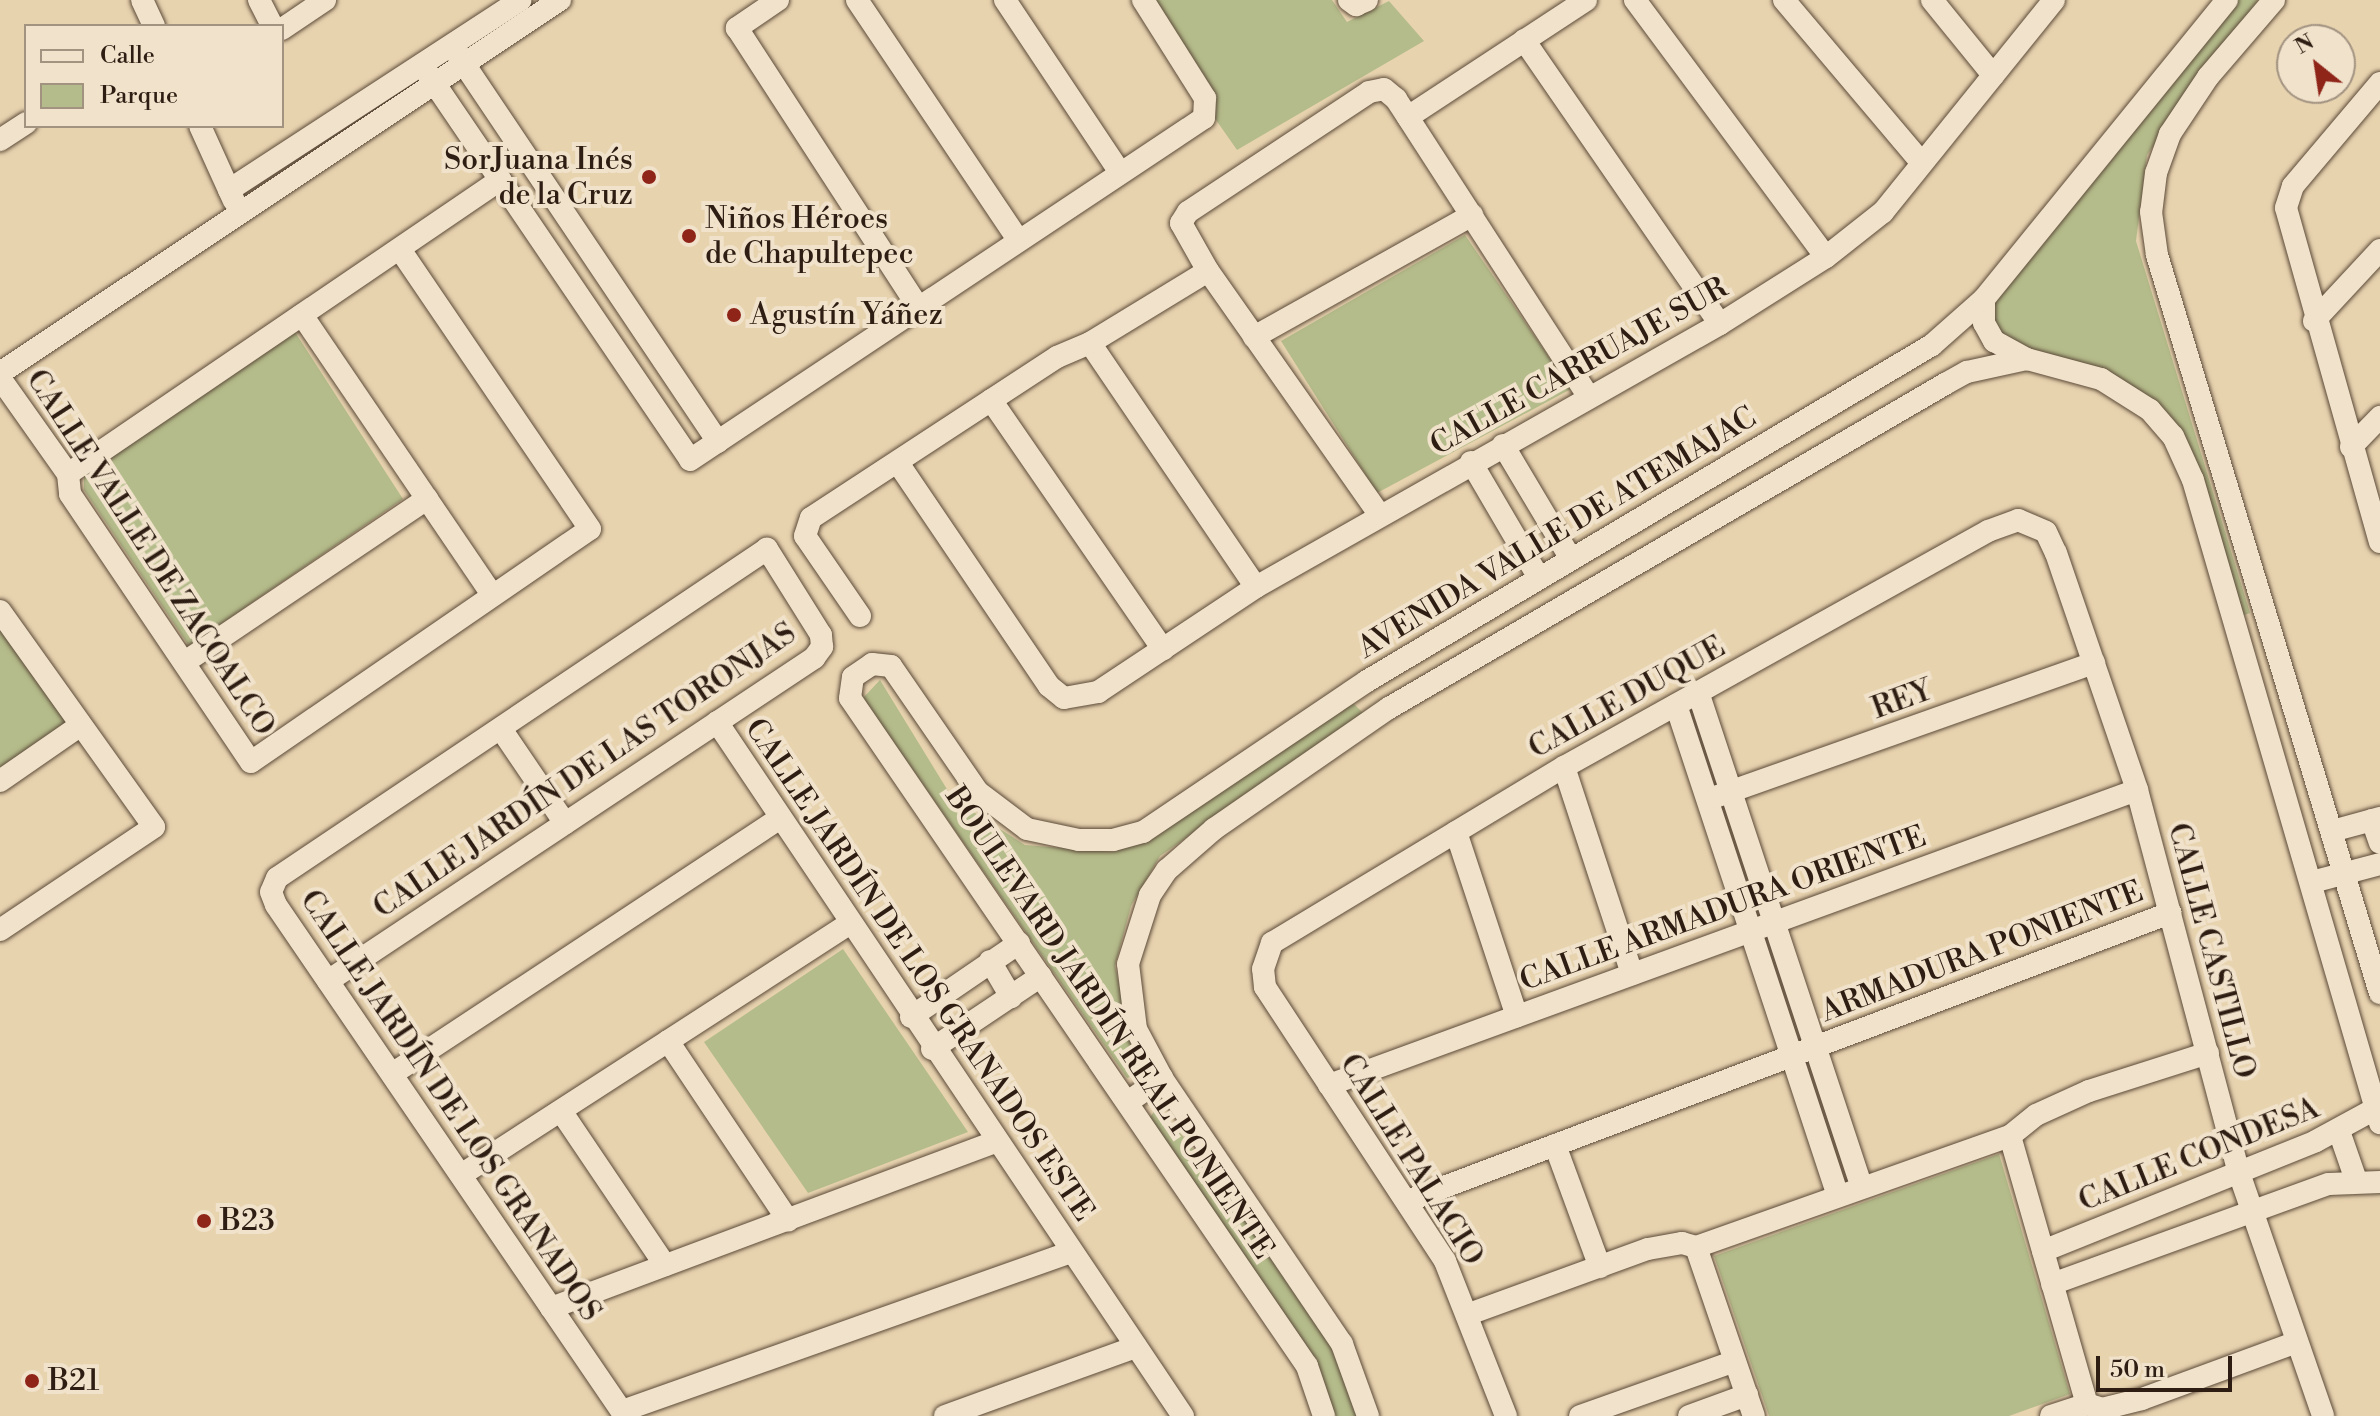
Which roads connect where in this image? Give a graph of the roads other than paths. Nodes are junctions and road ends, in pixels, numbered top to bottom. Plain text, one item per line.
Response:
1 (142, 0) edge
2 (259, 0) edge
3 (325, 0) edge
4 (520, 0) edge
5 (560, 0) edge
6 (778, 0) edge
7 (857, 0) edge
8 (1005, 0) edge
9 (1143, 0) edge
10 (1586, 0) edge
11 (1635, 0) edge
12 (1784, 0) edge
13 (1932, 0) edge
14 (2054, 0) edge
15 (2227, 0) edge
16 (2274, 0) edge
17 (153, 24) edge
18 (271, 24) edge
19 (284, 28) edge
20 (1524, 40) junction
21 (458, 55) junction
22 (428, 74) junction
23 (1993, 75) junction
24 (2380, 83) edge
25 (1408, 117) junction
26 (24, 124) edge
27 (201, 128) edge
28 (0, 140) edge
29 (1921, 162) junction
30 (1119, 171) junction
31 (500, 180) junction
32 (229, 190) junction
33 (240, 214) junction
34 (1472, 215) junction
35 (1018, 240) junction
36 (400, 249) junction
37 (2380, 250) edge
38 (1826, 257) junction
39 (1208, 271) junction
40 (1984, 299) junction
41 (918, 307) junction
42 (302, 315) junction
43 (2314, 321) junction
44 (1720, 324) junction
45 (1254, 337) junction
46 (1090, 343) junction
47 (2027, 359) junction
48 (0, 376) edge
49 (1859, 390) junction
50 (1589, 397) junction
51 (991, 400) junction
52 (2380, 417) edge
53 (1878, 424) junction
54 (718, 442) junction
55 (1503, 445) junction
56 (2351, 447) junction
57 (1471, 462) junction
58 (898, 463) junction
59 (68, 474) junction
60 (427, 499) junction
61 (1542, 512) junction
62 (1379, 514) junction
63 (2018, 520) joint
64 (1511, 531) junction
65 (2380, 542) edge
66 (767, 549) joint
67 (1571, 559) junction
68 (1539, 578) junction
69 (1256, 587) junction
70 (492, 595) junction
71 (0, 611) edge
72 (860, 616) dead end
73 (2267, 616) junction
74 (2236, 624) junction
75 (1163, 649) junction
76 (185, 662) junction
77 (2094, 663) junction
78 (862, 669) joint
79 (1367, 681) junction
80 (1698, 692) junction
81 (1676, 705) junction
82 (1389, 708) junction
83 (717, 722) junction
84 (81, 725) junction
85 (501, 729) junction
86 (1564, 767) junction
87 (0, 781) edge
88 (2137, 790) junction
89 (1731, 793) junction
90 (1707, 799) junction
91 (779, 819) junction
92 (2376, 819) edge
93 (565, 823) junction
94 (2332, 831) junction
95 (1456, 832) junction
96 (2380, 843) edge
97 (2380, 864) edge
98 (2344, 873) junction
99 (2312, 882) junction
100 (2170, 913) junction
101 (1774, 923) junction
102 (848, 925) junction
103 (0, 930) edge
104 (1751, 931) junction
105 (1019, 943) junction
106 (1272, 943) joint
107 (990, 961) junction
108 (1632, 974) junction
109 (1041, 976) junction
110 (328, 981) junction
111 (2380, 993) edge
112 (1011, 997) junction
113 (1517, 1016) junction
114 (911, 1017) junction
115 (668, 1041) junction
116 (1815, 1047) junction
117 (932, 1049) junction
118 (2208, 1053) junction
119 (1792, 1056) junction
120 (392, 1074) junction
121 (1162, 1078) junction
122 (1329, 1085) junction
123 (1128, 1102) junction
124 (561, 1111) junction
125 (2378, 1116) edge
126 (2339, 1131) junction
127 (2010, 1136) junction
128 (996, 1142) junction
129 (1555, 1145) junction
130 (2238, 1170) junction
131 (461, 1175) junction
132 (2356, 1180) junction
133 (2380, 1182) edge
134 (1862, 1188) junction
135 (1838, 1196) junction
136 (1407, 1201) junction
137 (2252, 1212) junction
138 (788, 1220) junction
139 (1696, 1247) junction
140 (2043, 1251) junction
141 (1071, 1252) junction
142 (665, 1265) junction
143 (1600, 1267) junction
144 (2052, 1284) junction
145 (551, 1308) junction
146 (1469, 1314) junction
147 (2297, 1342) junction
148 (1136, 1347) junction
149 (1735, 1361) junction
150 (2087, 1404) junction
151 (1751, 1405) edge
152 (623, 1414) edge
153 (945, 1416) edge
154 (1183, 1416) edge
155 (1324, 1416) edge
156 (1368, 1416) edge
157 (1506, 1416) edge
158 (1580, 1416) edge
159 (1689, 1416) edge
160 (2051, 1416) edge
161 (2323, 1416) edge

1 - 17 street
2 - 18 street
3 - 19 street
4 - 21 street
5 - 21 street
6 - 41 street
7 - 35 street
8 - 30 street
9 - 30 street
10 - 20 street
11 - 38 street
12 - 29 street
13 - 23 street
14 - 23 street, CALLE CARRUAJE SUR
15 - 40 street, AVENIDA VALLE DE ATEMAJAC
16 - 73 street
20 - 25 street
20 - 44 street
21 - 22 street
21 - 54 street
22 - 31 street
22 - 32 street
22 - 33 street
23 - 29 street, CALLE CARRUAJE SUR
24 - 43 street
25 - 34 street
25 - 39 street
26 - 28 street
27 - 32 street
29 - 38 street, CALLE CARRUAJE SUR
30 - 35 street
31 - 36 street
31 - 54 street
32 - 33 street
33 - 48 street
34 - 45 street
34 - 50 street
35 - 41 street
36 - 42 street
36 - 70 street
37 - 43 street
38 - 44 street, CALLE CARRUAJE SUR
39 - 45 street
39 - 46 street
40 - 47 street
40 - 49 street, AVENIDA VALLE DE ATEMAJAC
41 - 54 street
42 - 59 street
42 - 60 street
43 - 56 street
44 - 50 street, CALLE CARRUAJE SUR
45 - 62 street
46 - 51 street
46 - 69 street
47 - 53 street
47 - 74 street
48 - 59 street, CALLE VALLE DE ZACOALCO
49 - 53 street
49 - 67 street, AVENIDA VALLE DE ATEMAJAC
50 - 55 street, CALLE CARRUAJE SUR
51 - 58 street
51 - 75 street
52 - 56 street
53 - 82 street
55 - 57 street, CALLE CARRUAJE SUR
55 - 61 street
56 - 65 street
57 - 62 street, CALLE CARRUAJE SUR
57 - 64 street
58 - 72 street
58 - 75 street, CALLE CARRUAJE SUR
59 - 76 street, CALLE VALLE DE ZACOALCO
60 - 70 street
60 - 76 street
61 - 64 street
61 - 67 street
62 - 69 street, CALLE CARRUAJE SUR
63 - 77 street, CALLE CASTILLO
63 - 80 street, CALLE DUQUE
64 - 68 street
66 - 83 street, CALLE JARDÍN DE LAS TORONJAS
66 - 85 street, CALLE JARDÍN DE LOS GRANADOS
67 - 68 street, AVENIDA VALLE DE ATEMAJAC
68 - 79 street, AVENIDA VALLE DE ATEMAJAC
69 - 75 street, CALLE CARRUAJE SUR
70 - 76 street, CALLE VALLE DE ZACOALCO
71 - 84 street
73 - 74 street
73 - 94 street
74 - 99 street
77 - 88 street, CALLE CASTILLO
77 - 89 street, REY
78 - 79 street, AVENIDA VALLE DE ATEMAJAC
78 - 105 street, BOULEVARD JARDÍN REAL PONIENTE
79 - 82 street
80 - 81 street, CALLE DUQUE
80 - 89 street
81 - 86 street, CALLE DUQUE
81 - 90 street
82 - 121 street, BOULEVARD JARDÍN REAL PONIENTE
83 - 91 street, CALLE JARDÍN DE LOS GRANADOS ESTE
83 - 93 street, CALLE JARDÍN DE LAS TORONJAS
84 - 87 street
84 - 103 street
85 - 93 street
85 - 110 street, CALLE JARDÍN DE LOS GRANADOS
86 - 95 street, CALLE DUQUE
86 - 108 street
88 - 100 street, CALLE CASTILLO
88 - 101 street, CALLE ARMADURA ORIENTE
89 - 90 street, REY
89 - 101 street
90 - 104 street
91 - 102 street, CALLE JARDÍN DE LOS GRANADOS ESTE
91 - 120 street
92 - 94 street
92 - 96 street
93 - 110 street, CALLE JARDÍN DE LAS TORONJAS
94 - 98 street
95 - 106 street, CALLE DUQUE
95 - 113 street
97 - 98 street
98 - 99 street
98 - 111 street
99 - 125 street
100 - 116 street, ARMADURA PONIENTE
100 - 118 street, CALLE CASTILLO
101 - 104 street, CALLE ARMADURA ORIENTE
101 - 116 street
102 - 114 street, CALLE JARDÍN DE LOS GRANADOS ESTE
102 - 115 street
104 - 108 street, CALLE ARMADURA ORIENTE
104 - 119 street
105 - 107 street
105 - 109 street, BOULEVARD JARDÍN REAL PONIENTE
106 - 122 street, CALLE PALACIO
107 - 112 street
107 - 114 street
108 - 113 street, CALLE ARMADURA ORIENTE
109 - 112 street
109 - 123 street, BOULEVARD JARDÍN REAL PONIENTE
110 - 120 street, CALLE JARDÍN DE LOS GRANADOS
112 - 117 street
113 - 122 street, CALLE ARMADURA ORIENTE
114 - 117 street, CALLE JARDÍN DE LOS GRANADOS ESTE
115 - 124 street
115 - 138 street
116 - 119 street, ARMADURA PONIENTE
116 - 134 street
117 - 128 street, CALLE JARDÍN DE LOS GRANADOS ESTE
118 - 127 street
118 - 130 street, CALLE CASTILLO
119 - 129 street, ARMADURA PONIENTE
119 - 135 street
120 - 131 street, CALLE JARDÍN DE LOS GRANADOS
121 - 123 street
121 - 156 street, BOULEVARD JARDÍN REAL PONIENTE
122 - 136 street, CALLE PALACIO
123 - 155 street, BOULEVARD JARDÍN REAL PONIENTE
124 - 131 street
124 - 142 street
125 - 126 street, CALLE CONDESA
126 - 130 street, CALLE CONDESA
126 - 132 street
127 - 134 street
127 - 140 street
128 - 138 street
128 - 141 street, CALLE JARDÍN DE LOS GRANADOS ESTE
129 - 136 street, ARMADURA PONIENTE
129 - 143 street
130 - 137 street, CALLE CASTILLO
130 - 140 street, CALLE CONDESA
131 - 145 street, CALLE JARDÍN DE LOS GRANADOS
132 - 133 street
132 - 137 street
134 - 135 street
135 - 139 street
136 - 146 street, CALLE PALACIO
137 - 144 street
137 - 147 street, CALLE CASTILLO
138 - 142 street
139 - 143 street
139 - 149 street
140 - 144 street
141 - 148 street, CALLE JARDÍN DE LOS GRANADOS ESTE
141 - 152 street, CALLE JARDÍN DE LOS GRANADOS ESTE
142 - 145 street
143 - 146 street
144 - 150 street
145 - 152 street, CALLE JARDÍN DE LOS GRANADOS
146 - 157 street, CALLE PALACIO
147 - 150 street
147 - 161 street, CALLE CASTILLO
148 - 153 street
148 - 154 street, CALLE JARDÍN DE LOS GRANADOS ESTE
149 - 151 street
149 - 158 street
150 - 160 street
151 - 159 street

